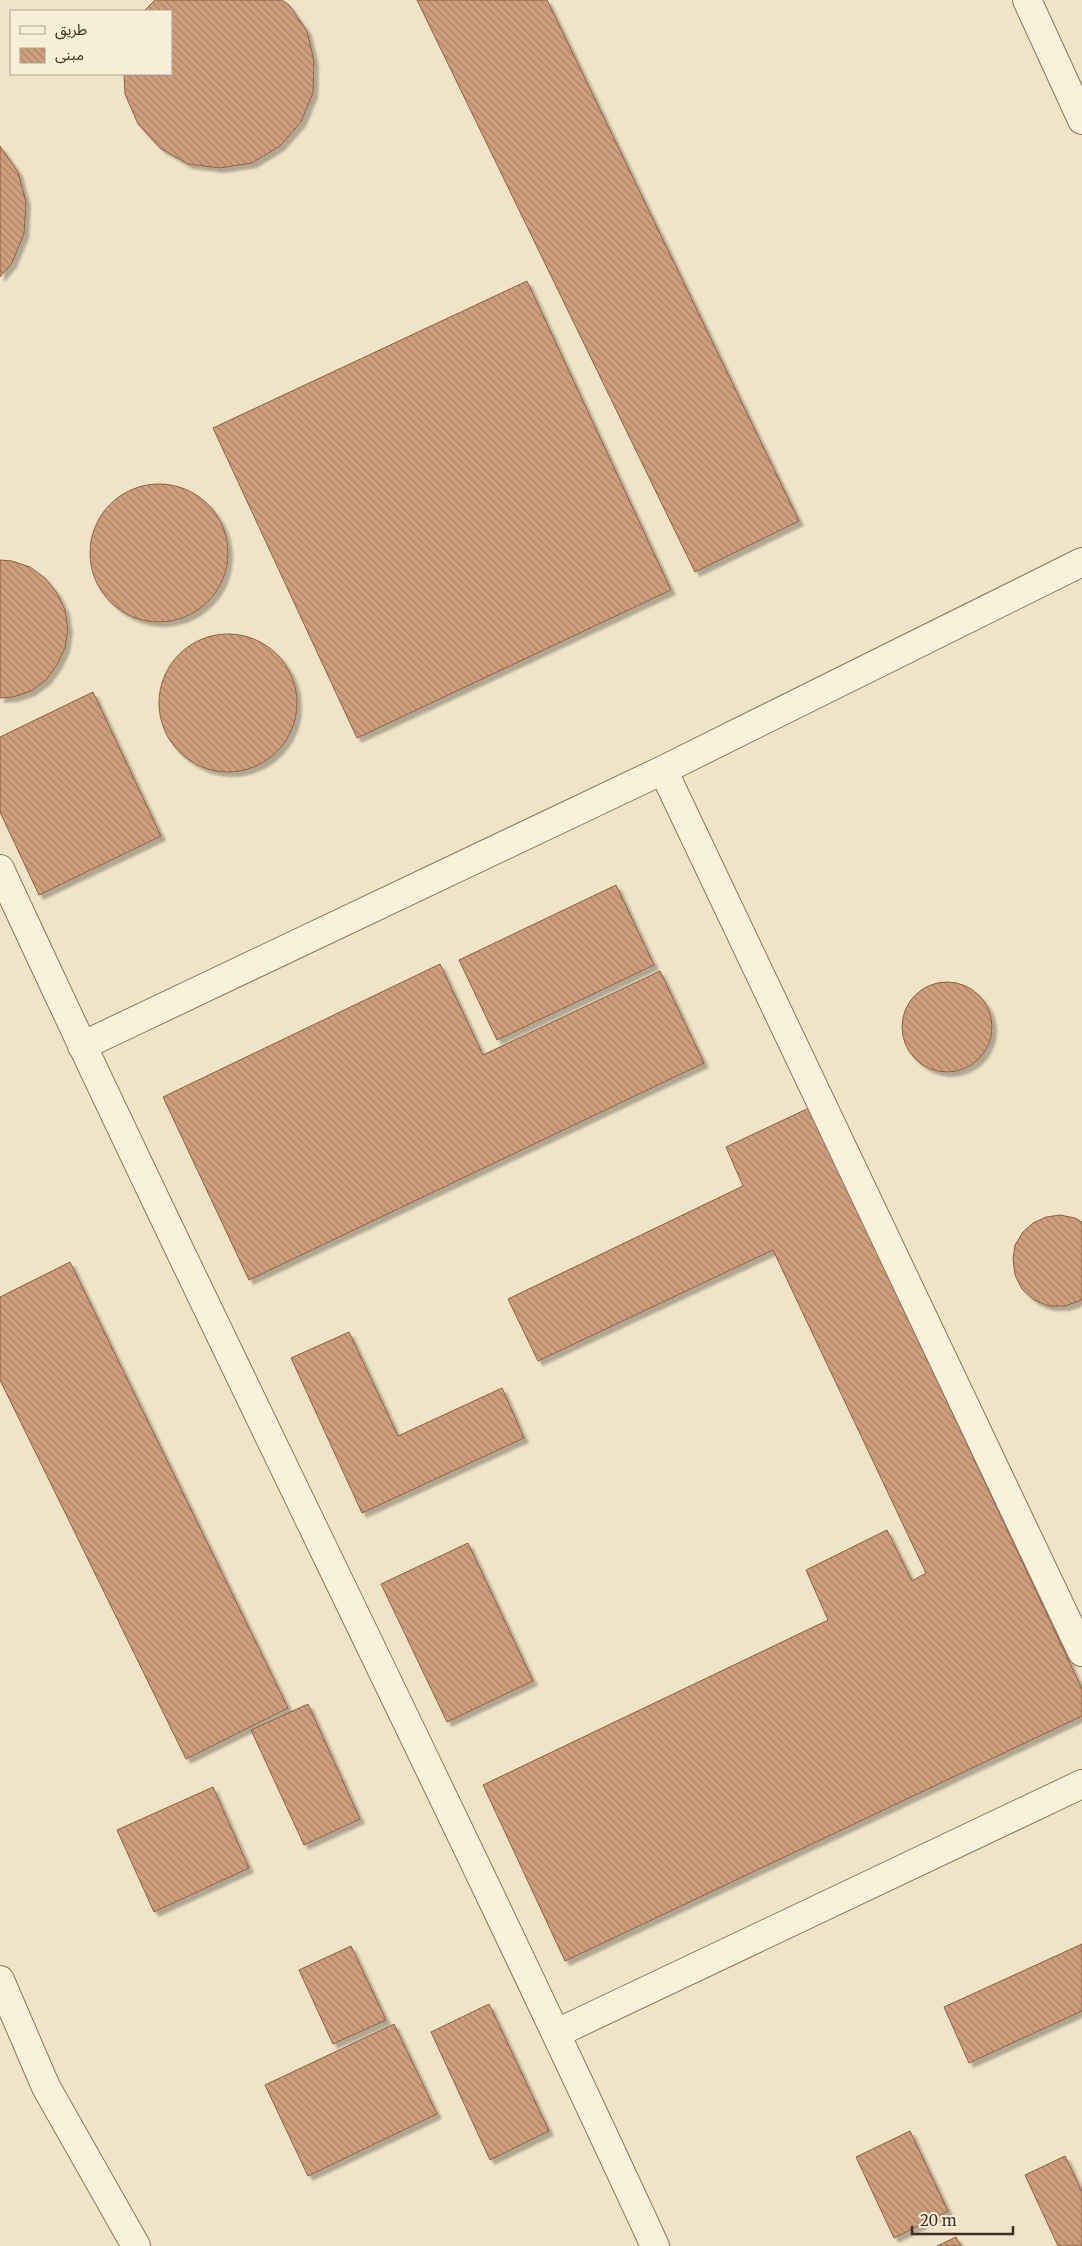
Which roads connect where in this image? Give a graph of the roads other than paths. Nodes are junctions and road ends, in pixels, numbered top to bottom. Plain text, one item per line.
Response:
1 (1027, 0) edge
2 (1082, 120) edge
3 (1082, 562) edge
4 (663, 770) junction
5 (0, 869) edge
6 (82, 1046) junction
7 (1082, 1652) edge
8 (1082, 1784) edge
9 (0, 1980) edge
10 (557, 2033) junction
11 (136, 2246) edge
12 (655, 2246) edge

1 - 2 street
3 - 4 street
4 - 6 street
4 - 7 street
5 - 6 street
6 - 10 street
8 - 10 street
9 - 11 street
10 - 12 street

